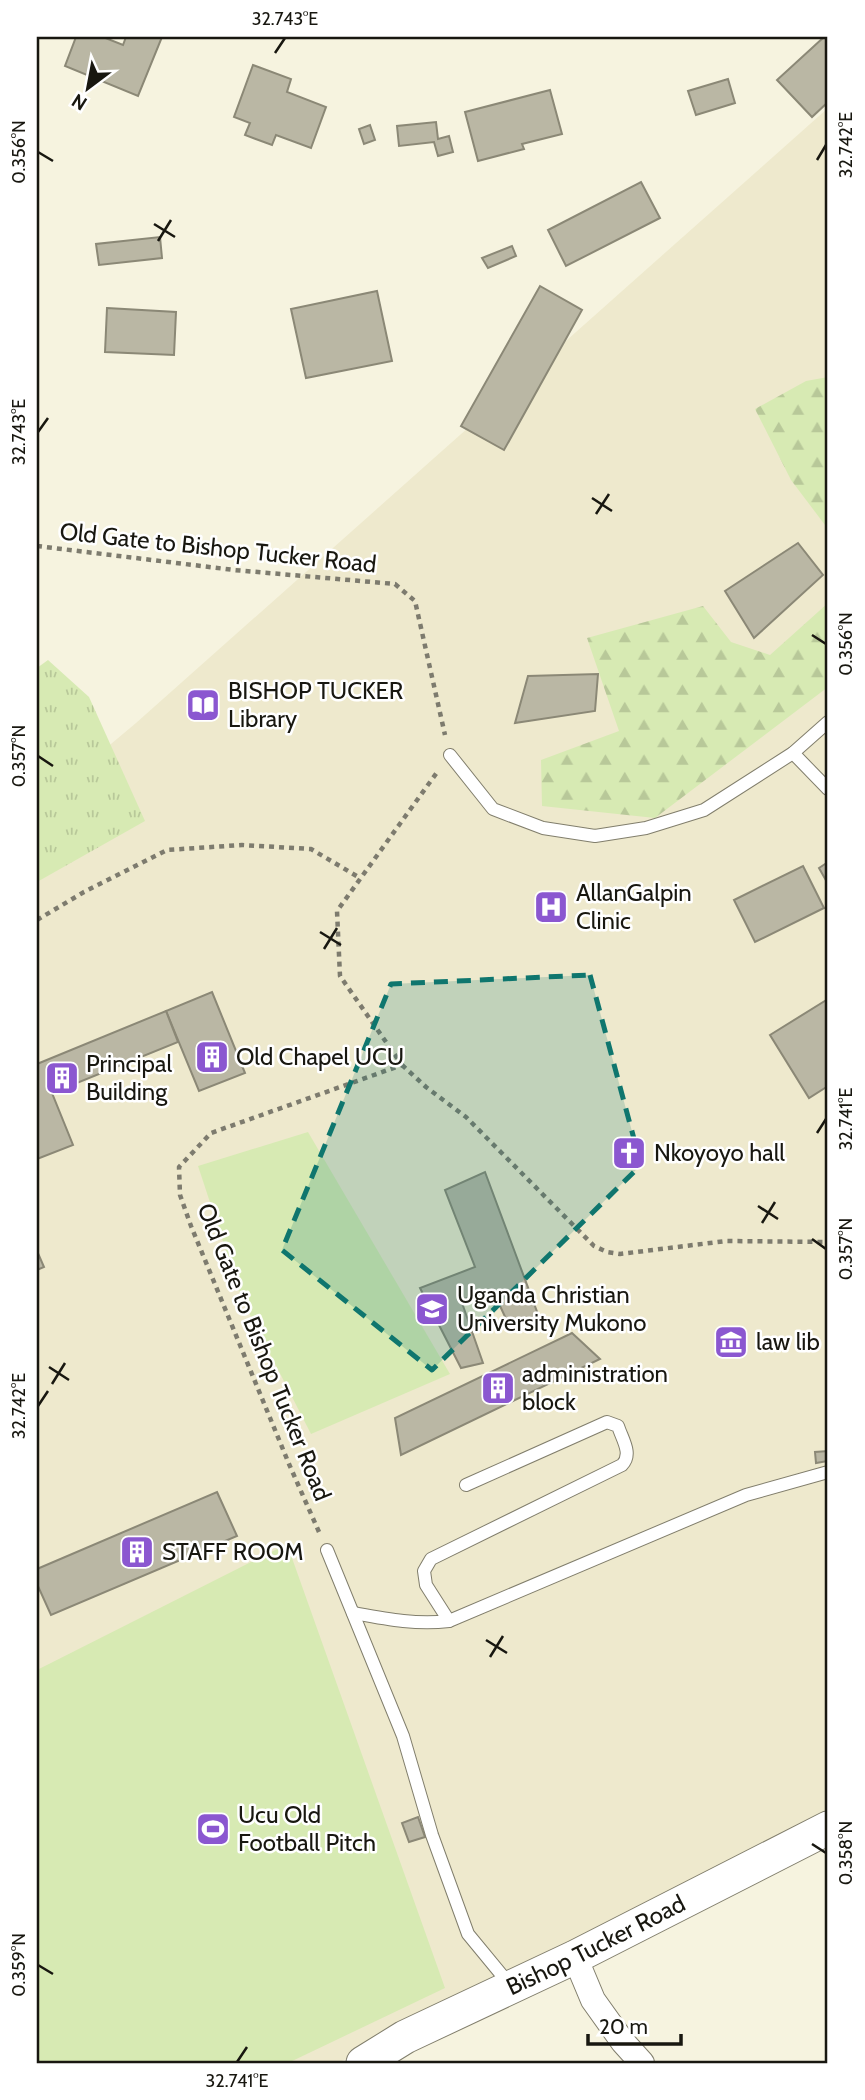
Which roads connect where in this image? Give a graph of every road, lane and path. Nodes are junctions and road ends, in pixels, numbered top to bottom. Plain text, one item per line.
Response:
1 (37, 546) edge
2 (828, 722) edge
3 (793, 753) junction
4 (450, 755) junction
5 (828, 789) edge
6 (360, 878) junction
7 (37, 920) edge
8 (402, 1065) junction
9 (828, 1241) edge
10 (828, 1472) edge
11 (466, 1485) dead end
12 (327, 1549) joint
13 (353, 1613) junction
14 (449, 1621) junction
15 (828, 1828) edge
16 (575, 1957) junction
17 (511, 1986) junction
18 (363, 2063) edge
19 (642, 2063) edge

1 - 4 path, Old Gate to Bishop Tucker Road
2 - 3 lane
3 - 4 lane
3 - 5 lane
4 - 6 path
6 - 7 path
6 - 8 path
8 - 9 path
8 - 12 path, Old Gate to Bishop Tucker Road
10 - 14 lane
11 - 14 lane
12 - 13 lane
13 - 14 lane
13 - 17 lane
15 - 16 main road, Bishop Tucker Road
16 - 17 main road, Bishop Tucker Road
16 - 19 street
17 - 18 main road, Bishop Tucker Road

